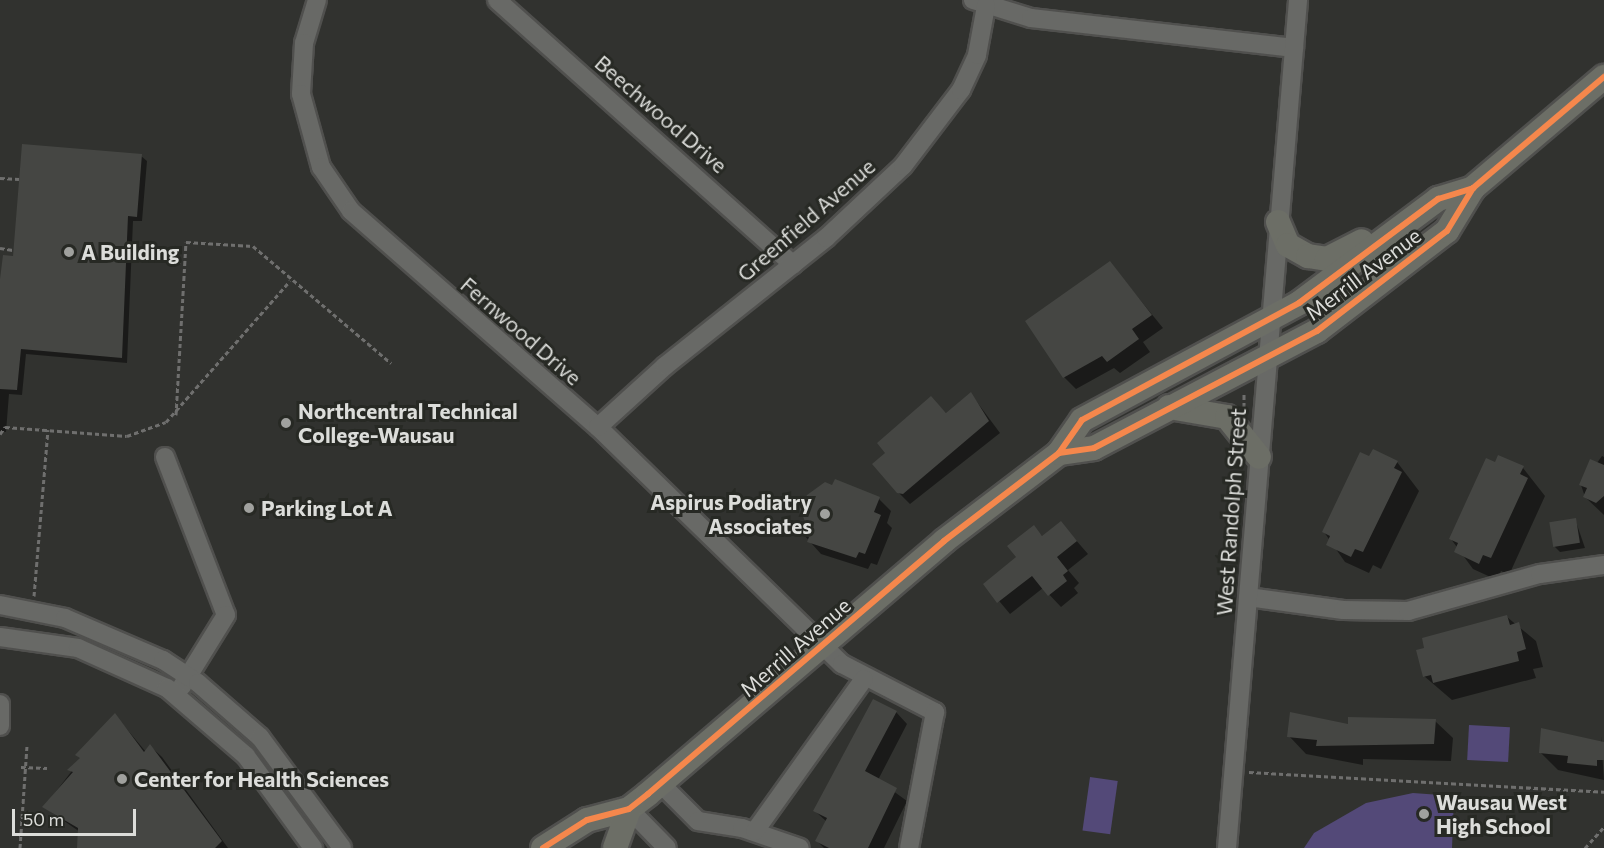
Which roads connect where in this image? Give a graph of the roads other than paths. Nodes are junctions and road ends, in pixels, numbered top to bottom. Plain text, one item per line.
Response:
1 (317, 0) edge
2 (497, 0) edge
3 (1298, 0) edge
4 (980, 3) edge
5 (1294, 48) junction
6 (1604, 77) edge
7 (1473, 188) junction
8 (1278, 222) junction
9 (1406, 223) junction
10 (793, 264) junction
11 (1268, 320) junction
12 (1266, 357) junction
13 (1169, 407) junction
14 (598, 427) junction
15 (1059, 453) junction
16 (165, 457) dead end
17 (1258, 457) junction
18 (1604, 565) edge
19 (1248, 597) junction
20 (0, 605) edge
21 (0, 637) edge
22 (821, 645) junction
23 (188, 676) junction
24 (864, 679) junction
25 (177, 695) junction
26 (0, 704) edge
27 (0, 726) edge
28 (661, 784) junction
29 (629, 809) junction
30 (583, 822) junction
31 (754, 831) junction
32 (313, 848) edge
33 (342, 848) edge
34 (543, 848) edge
35 (555, 848) edge
36 (615, 848) edge
37 (667, 848) edge
38 (800, 848) edge
39 (909, 848) edge
40 (1227, 848) edge

1 - 14 street, Fernwood Drive
2 - 10 street, Beechwood Drive
3 - 5 street, West Randolph Street
4 - 5 street
4 - 10 street, Greenfield Avenue
5 - 8 street, West Randolph Street
6 - 7 main road, Merrill Avenue
7 - 9 main road, Merrill Avenue
7 - 12 main road, Merrill Avenue
8 - 9 main road
8 - 11 street, West Randolph Street
9 - 11 main road, Merrill Avenue
10 - 14 street, Greenfield Avenue
11 - 12 street, West Randolph Street
11 - 15 main road, Merrill Avenue
12 - 13 main road, Merrill Avenue
12 - 17 street, West Randolph Street
13 - 15 main road, Merrill Avenue
13 - 17 main road
14 - 22 street, Fernwood Drive
15 - 22 main road, Merrill Avenue
16 - 23 street
17 - 19 street, West Randolph Street
18 - 19 street
19 - 40 street, West Randolph Street
20 - 23 street
21 - 25 street
22 - 24 street, Fernwood Drive
22 - 28 main road, Merrill Avenue
23 - 25 street
23 - 33 street
24 - 31 street
24 - 39 street
25 - 32 street
26 - 27 street
28 - 29 main road, Merrill Avenue
28 - 31 street
29 - 30 main road, Merrill Avenue
29 - 36 main road
29 - 37 street
30 - 34 main road, Merrill Avenue
30 - 35 main road
31 - 38 street

